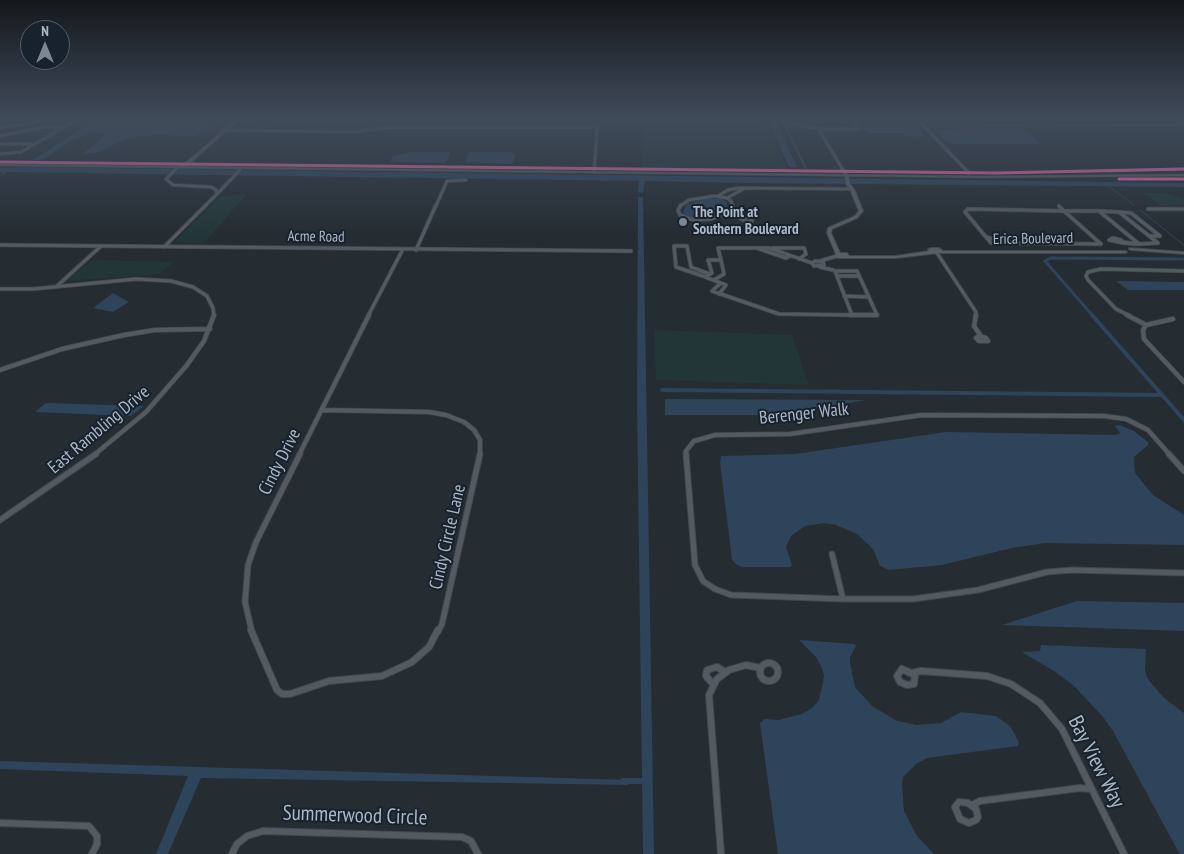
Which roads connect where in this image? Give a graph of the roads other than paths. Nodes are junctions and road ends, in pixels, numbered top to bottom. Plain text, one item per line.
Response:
1 (193, 159) edge
2 (595, 159) edge
3 (837, 159) edge
4 (955, 159) edge
5 (1, 164) edge
6 (49, 164) junction
7 (180, 167) junction
8 (321, 167) junction
9 (457, 169) junction
10 (240, 170) dead end
11 (594, 170) junction
12 (969, 173) junction
13 (1184, 174) edge
14 (846, 175) junction
15 (931, 176) junction
16 (466, 180) dead end
17 (747, 188) junction
18 (851, 188) junction
19 (217, 194) junction
20 (718, 196) junction
21 (727, 198) junction
22 (1059, 206) dead end
23 (1148, 209) dead end
24 (1184, 209) edge
25 (1064, 211) junction
26 (1099, 211) junction
27 (1119, 212) junction
28 (727, 214) junction
29 (742, 218) dead end
30 (1149, 236) junction
31 (1098, 242) junction
32 (1137, 244) junction
33 (0, 245) edge
34 (102, 246) junction
35 (164, 247) junction
36 (1125, 247) junction
37 (757, 248) junction
38 (769, 248) junction
39 (403, 249) junction
40 (416, 250) junction
41 (936, 251) junction
42 (631, 252) dead end
43 (1184, 254) edge
44 (790, 256) junction
45 (842, 256) junction
46 (800, 259) junction
47 (721, 260) junction
48 (819, 261) junction
49 (813, 262) junction
50 (823, 265) junction
51 (691, 268) junction
52 (686, 270) junction
53 (1083, 270) dead end
54 (834, 271) junction
55 (1184, 271) edge
56 (1088, 272) junction
57 (710, 274) junction
58 (837, 276) junction
59 (859, 276) junction
60 (706, 277) junction
61 (714, 280) junction
62 (721, 283) junction
63 (56, 287) junction
64 (0, 289) edge
65 (719, 294) junction
66 (844, 296) junction
67 (868, 296) junction
68 (852, 315) junction
69 (1173, 319) dead end
70 (1146, 325) junction
71 (210, 329) junction
72 (980, 336) dead end
73 (0, 370) edge
74 (1184, 382) edge
75 (322, 410) junction
76 (1184, 471) edge
77 (0, 520) edge
78 (832, 554) dead end
79 (1184, 573) edge
80 (843, 599) junction
81 (760, 668) dead end
82 (724, 672) junction
83 (912, 673) dead end
84 (713, 684) junction
85 (282, 694) joint
86 (1091, 789) junction
87 (972, 805) dead end
88 (0, 823) edge
89 (92, 854) edge
90 (232, 854) edge
91 (478, 854) edge
92 (721, 854) edge
93 (1124, 854) edge

1 - 7 street
2 - 11 street
3 - 14 street
4 - 12 street
5 - 6 highway
6 - 7 highway
6 - 7 highway
7 - 8 highway
7 - 8 highway
7 - 19 street
8 - 9 highway
8 - 9 highway
9 - 11 highway
9 - 11 highway
10 - 19 street
11 - 14 highway
12 - 13 highway
12 - 14 highway
12 - 15 highway
13 - 15 highway
14 - 15 highway
14 - 18 street
16 - 40 street
17 - 18 street
17 - 20 street
17 - 21 street
18 - 45 street
19 - 35 street
20 - 21 street
20 - 28 street
21 - 28 street
22 - 25 street
23 - 24 street
25 - 26 street
25 - 31 street
25 - 31 street
26 - 27 street
26 - 32 street
27 - 30 street
27 - 30 street
28 - 29 street
30 - 32 street
31 - 36 street
32 - 36 street
33 - 34 street, Acme Road
34 - 35 street, Acme Road
34 - 63 street
35 - 39 street, Acme Road
36 - 41 street, Erica Boulevard
36 - 43 street, Erica Boulevard
37 - 38 street
37 - 44 street
37 - 47 street
38 - 44 street
38 - 46 street
39 - 40 street, Acme Road
39 - 75 street, Cindy Drive
40 - 42 street, Acme Road
41 - 45 street, Erica Boulevard
41 - 72 street
44 - 46 street
45 - 48 street
45 - 50 street
46 - 49 street
47 - 57 street
47 - 61 street
48 - 49 street
48 - 50 street
49 - 50 street
50 - 54 street
51 - 52 street
51 - 52 street
51 - 57 street
52 - 60 street
53 - 56 street
54 - 58 street
54 - 59 street
55 - 56 street
56 - 70 street
57 - 60 street
58 - 59 street
58 - 66 street
59 - 67 street
60 - 61 street
61 - 62 street
62 - 65 street
62 - 65 street
63 - 64 street, East Rambling Drive
63 - 71 street, East Rambling Drive
65 - 68 street
66 - 67 street
66 - 68 street
67 - 68 street
69 - 70 street
70 - 74 street
71 - 73 street
71 - 77 street, East Rambling Drive
75 - 85 street, Cindy Drive
75 - 85 street, Cindy Circle Lane
76 - 80 street, Berenger Walk
78 - 80 street
79 - 80 street, Berenger Walk
81 - 82 street
82 - 84 street
82 - 84 street
83 - 86 street, Bay View Way
84 - 92 street
86 - 87 street
86 - 93 street, Bay View Way
88 - 89 street
90 - 91 street, Summerwood Circle

